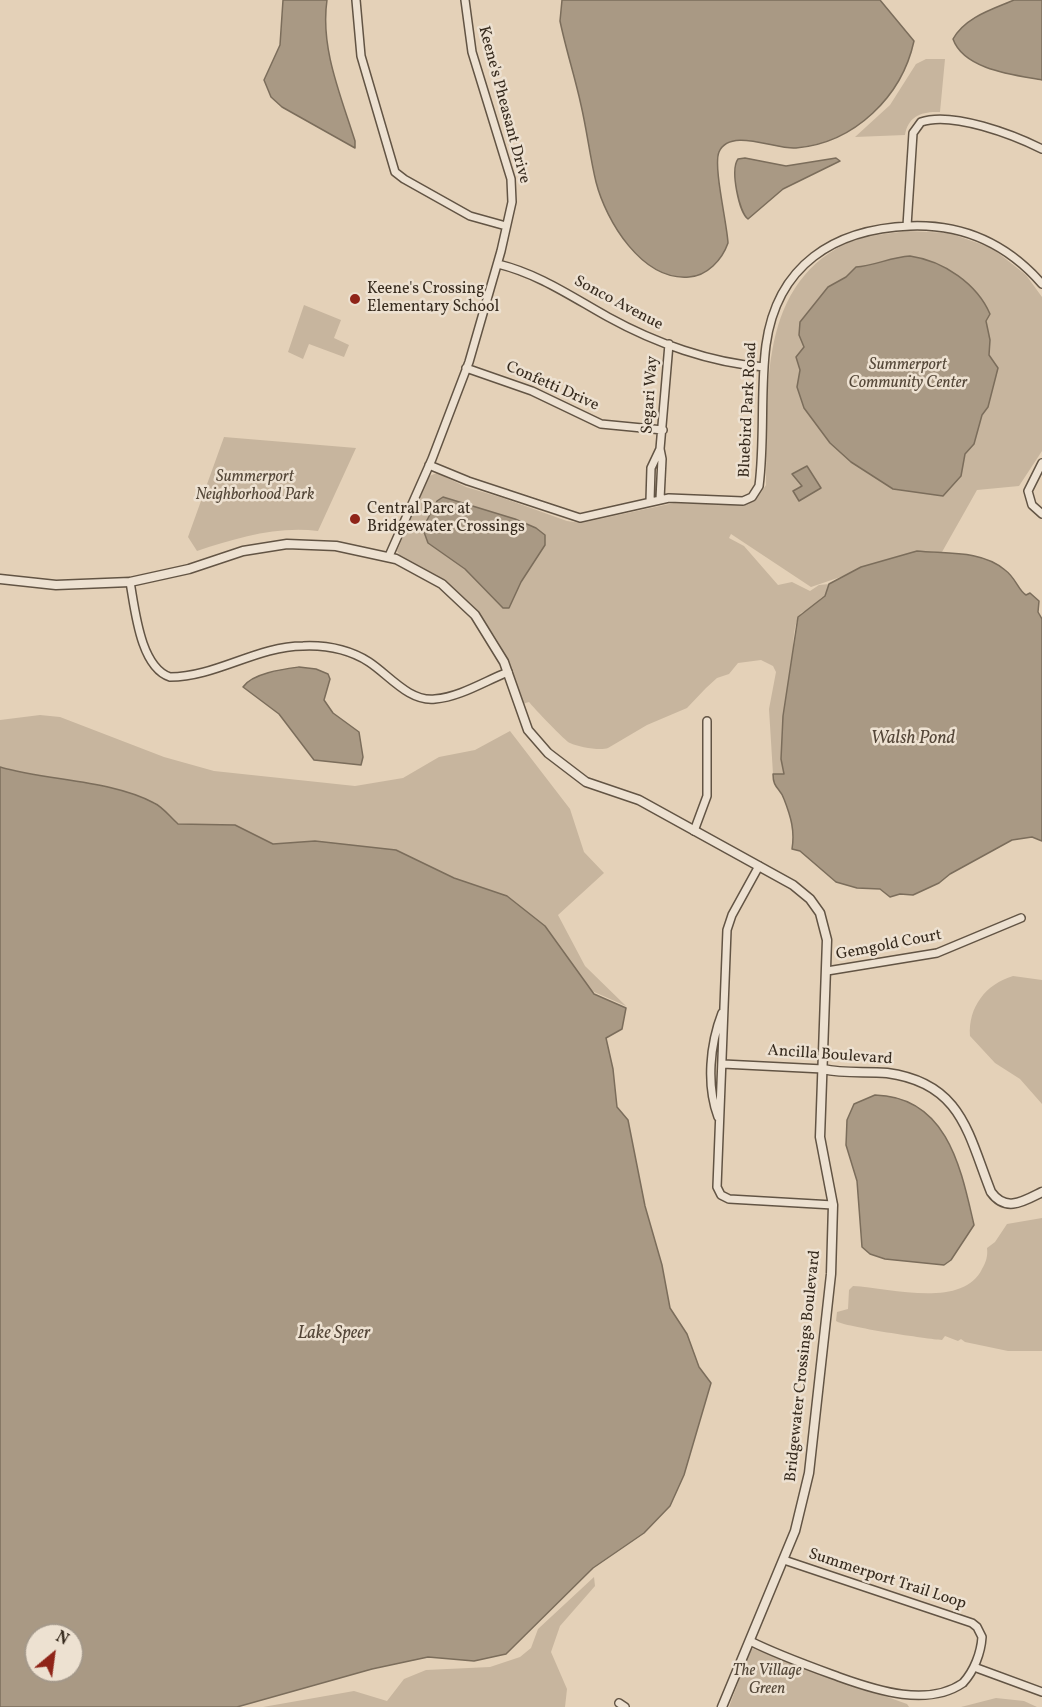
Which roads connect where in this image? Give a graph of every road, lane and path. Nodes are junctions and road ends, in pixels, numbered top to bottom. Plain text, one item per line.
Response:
1 (356, 0) edge
2 (465, 0) edge
3 (1042, 149) edge
4 (506, 226) junction
5 (907, 226) junction
6 (498, 264) junction
7 (1042, 284) edge
8 (669, 344) junction
9 (764, 367) junction
10 (466, 368) junction
11 (663, 430) junction
12 (660, 449) junction
13 (1042, 463) edge
14 (429, 465) junction
15 (660, 499) junction
16 (650, 501) junction
17 (1042, 514) edge
18 (389, 556) junction
19 (0, 579) edge
20 (130, 582) junction
21 (508, 672) junction
22 (707, 721) dead end
23 (694, 831) junction
24 (759, 866) junction
25 (1021, 918) dead end
26 (827, 971) junction
27 (723, 1010) junction
28 (723, 1064) junction
29 (823, 1069) junction
30 (719, 1119) junction
31 (1042, 1192) edge
32 (833, 1205) junction
33 (784, 1560) junction
34 (750, 1641) junction
35 (974, 1667) junction
36 (1042, 1692) edge
37 (722, 1707) edge

1 - 4 street
2 - 4 street, Keene's Pheasant Drive
3 - 5 street
4 - 6 street, Keene's Pheasant Drive
5 - 7 street, Bluebird Park Road
5 - 9 street, Bluebird Park Road
6 - 8 street, Sonco Avenue
6 - 10 street, Keene's Pheasant Drive
8 - 9 street, Sonco Avenue
8 - 11 street, Segari Way
9 - 15 street, Bluebird Park Road
10 - 11 street, Confetti Drive
10 - 14 street, Keene's Pheasant Drive
11 - 12 street, Segari Way
12 - 15 street, Segari Way
12 - 16 street, Segari Way
13 - 17 street
14 - 16 street, Bluebird Park Road
14 - 18 street, Keene's Pheasant Drive
15 - 16 street, Bluebird Park Road
18 - 20 street, Bridgewater Crossings Boulevard
18 - 21 street, Bridgewater Crossings Boulevard
19 - 20 street, Bridgewater Crossings Boulevard
20 - 21 street
21 - 23 street, Bridgewater Crossings Boulevard
22 - 23 street
23 - 24 street, Bridgewater Crossings Boulevard
24 - 26 street, Bridgewater Crossings Boulevard
24 - 27 street
25 - 26 street, Gemgold Court
26 - 29 street, Bridgewater Crossings Boulevard
27 - 28 street
27 - 30 street
28 - 29 street, Ancilla Boulevard
28 - 30 street
29 - 31 street, Ancilla Boulevard
29 - 32 street, Bridgewater Crossings Boulevard
30 - 32 street
32 - 33 street, Bridgewater Crossings Boulevard
33 - 34 street, Bridgewater Crossings Boulevard
33 - 35 street, Summerport Trail Loop
34 - 35 street, Summerport Trail Loop
34 - 37 street, Bridgewater Crossings Boulevard
35 - 36 street

